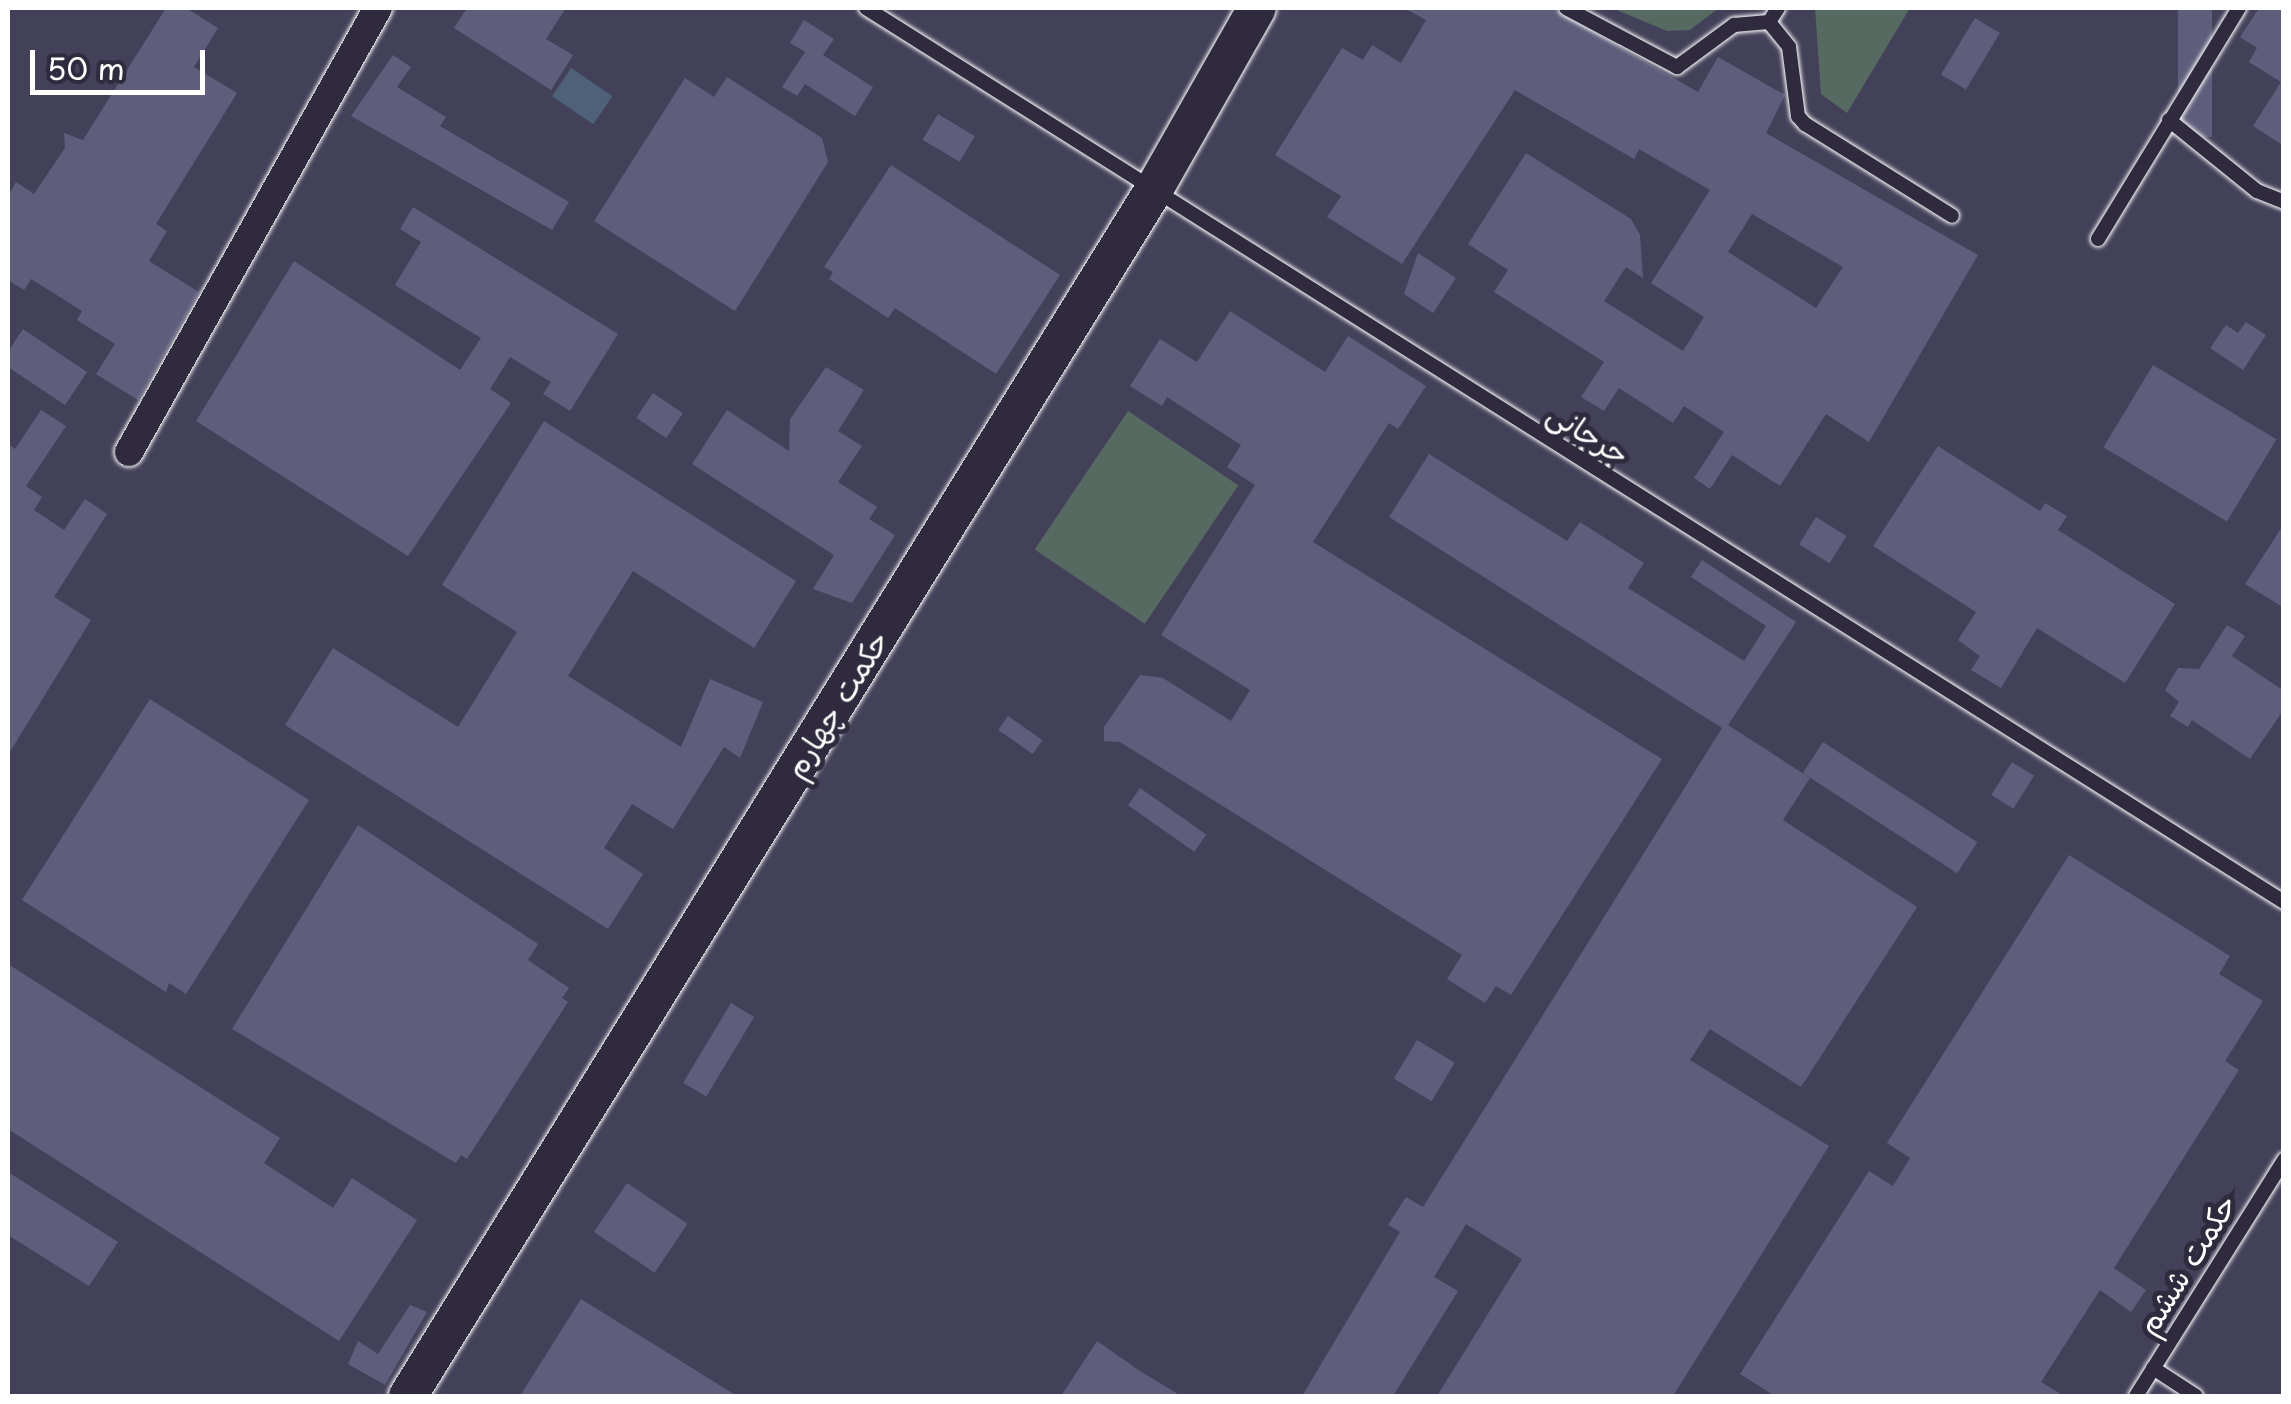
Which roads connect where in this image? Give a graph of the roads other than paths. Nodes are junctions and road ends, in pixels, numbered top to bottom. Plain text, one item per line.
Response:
1 (378, 8) edge
2 (866, 8) edge
3 (1257, 8) edge
4 (1566, 8) edge
5 (1778, 8) edge
6 (2239, 8) edge
7 (1769, 14) edge
8 (2169, 120) junction
9 (1154, 191) junction
10 (2284, 202) edge
11 (1952, 216) dead end
12 (2098, 239) dead end
13 (130, 452) dead end
14 (2284, 902) edge
15 (2284, 1160) edge
16 (2154, 1368) junction
17 (408, 1396) edge
18 (2136, 1396) edge
19 (2196, 1396) edge

1 - 13 street
2 - 9 lane, جرجانی
3 - 9 street, حکمت چهارم
4 - 7 lane
5 - 7 lane
6 - 8 lane
7 - 11 lane
8 - 10 lane
8 - 12 lane
9 - 14 lane, جرجانی
9 - 17 street, حکمت چهارم
15 - 16 lane, حکمت ششم
16 - 18 lane, حکمت ششم
16 - 19 lane

